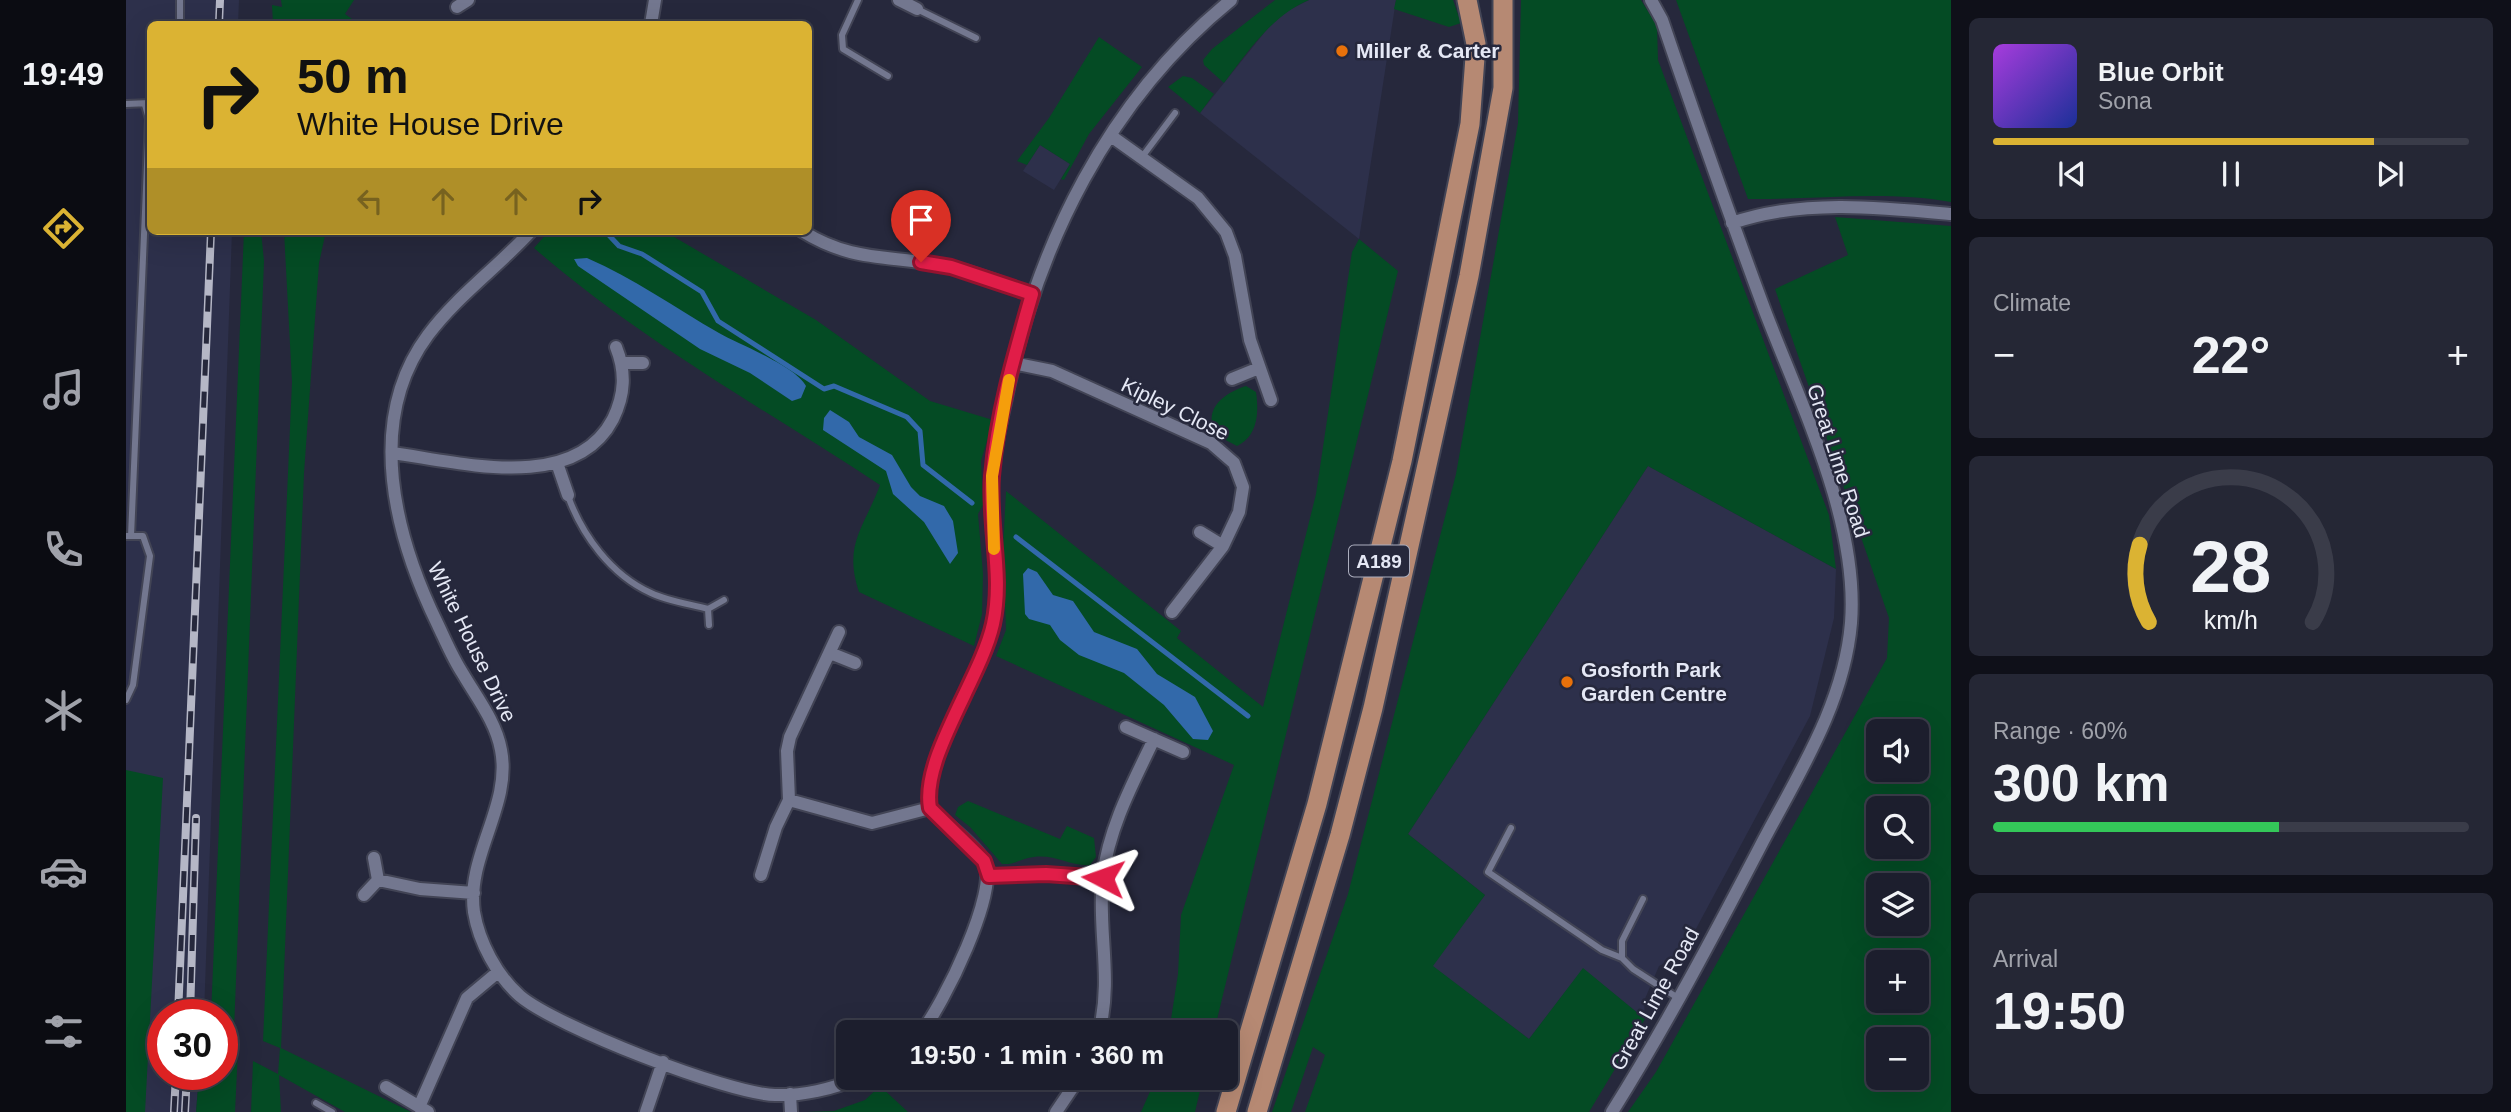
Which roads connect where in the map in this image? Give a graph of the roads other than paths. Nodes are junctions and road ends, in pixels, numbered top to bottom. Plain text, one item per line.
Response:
1 (180, 0) edge
2 (656, 0) edge
3 (858, 0) edge
4 (900, 0) edge
5 (1231, 0) edge
6 (1467, 0) edge
7 (1503, 0) edge
8 (1651, 0) edge
9 (1214, 6) edge
10 (917, 9) joint
11 (180, 21) edge
12 (651, 21) edge
13 (976, 38) dead end
14 (888, 76) dead end
15 (126, 104) edge
16 (147, 104) edge
17 (1175, 113) dead end
18 (1111, 136) junction
19 (1142, 157) junction
20 (147, 158) edge
21 (1951, 214) edge
22 (1732, 223) junction
23 (527, 235) edge
24 (808, 235) edge
25 (1032, 294) junction
26 (616, 347) dead end
27 (622, 363) junction
28 (643, 363) dead end
29 (1013, 363) junction
30 (1259, 368) junction
31 (1232, 379) dead end
32 (1271, 400) dead end
33 (391, 453) junction
34 (557, 463) junction
35 (568, 495) joint
36 (1200, 533) dead end
37 (128, 536) edge
38 (1223, 546) junction
39 (724, 600) dead end
40 (708, 609) junction
41 (1172, 612) dead end
42 (709, 625) dead end
43 (839, 632) dead end
44 (830, 653) junction
45 (855, 663) dead end
46 (126, 700) edge
47 (1126, 727) dead end
48 (1153, 739) junction
49 (1183, 752) dead end
50 (789, 800) junction
51 (930, 808) junction
52 (1511, 828) dead end
53 (374, 858) dead end
54 (761, 875) dead end
55 (989, 876) junction
56 (1103, 878) junction
57 (378, 880) junction
58 (474, 893) junction
59 (364, 895) dead end
60 (1643, 899) dead end
61 (1622, 958) junction
62 (498, 972) junction
63 (1680, 999) junction
64 (930, 1020) edge
65 (1100, 1020) edge
66 (663, 1062) junction
67 (836, 1085) edge
68 (386, 1087) dead end
69 (1071, 1090) edge
70 (790, 1094) junction
71 (316, 1102) dead end
72 (424, 1109) edge
73 (332, 1112) edge
74 (646, 1112) edge
75 (791, 1112) edge
76 (1056, 1112) edge
77 (1226, 1112) edge
78 (1257, 1112) edge
79 (1612, 1112) edge

1 - 11 lane
2 - 12 street
3 - 14 lane
4 - 10 street
5 - 9 street
6 - 77 main road, A189
7 - 78 main road, A189
8 - 22 street, Great Lime Road
9 - 18 street
10 - 13 lane
15 - 16 lane
17 - 19 lane
18 - 19 street
18 - 25 street
19 - 30 street
20 - 37 lane
21 - 22 street
22 - 63 street, Great Lime Road
23 - 33 street, White House Drive
24 - 25 street
25 - 29 street
26 - 27 street
27 - 28 street
27 - 34 street
29 - 38 street, Kipley Close
29 - 51 street
30 - 31 street
30 - 32 street
33 - 34 street
33 - 58 street, White House Drive
34 - 35 street
35 - 40 lane
36 - 38 street
37 - 46 lane
38 - 41 street, Kipley Close
39 - 40 lane
40 - 42 lane
43 - 44 street
44 - 45 street
44 - 50 street
47 - 48 street
48 - 49 street
48 - 56 street
50 - 51 street
50 - 54 street
51 - 55 street
52 - 61 lane
53 - 57 street
55 - 56 street
55 - 64 street
56 - 65 street
57 - 58 street
57 - 59 street
58 - 62 street, White House Drive
60 - 61 lane
61 - 63 lane
62 - 66 street, White House Drive
62 - 72 street
63 - 79 street, Great Lime Road
66 - 70 street, White House Drive
66 - 74 street
67 - 70 street, White House Drive
68 - 72 street
69 - 76 street
70 - 75 street
71 - 73 lane

